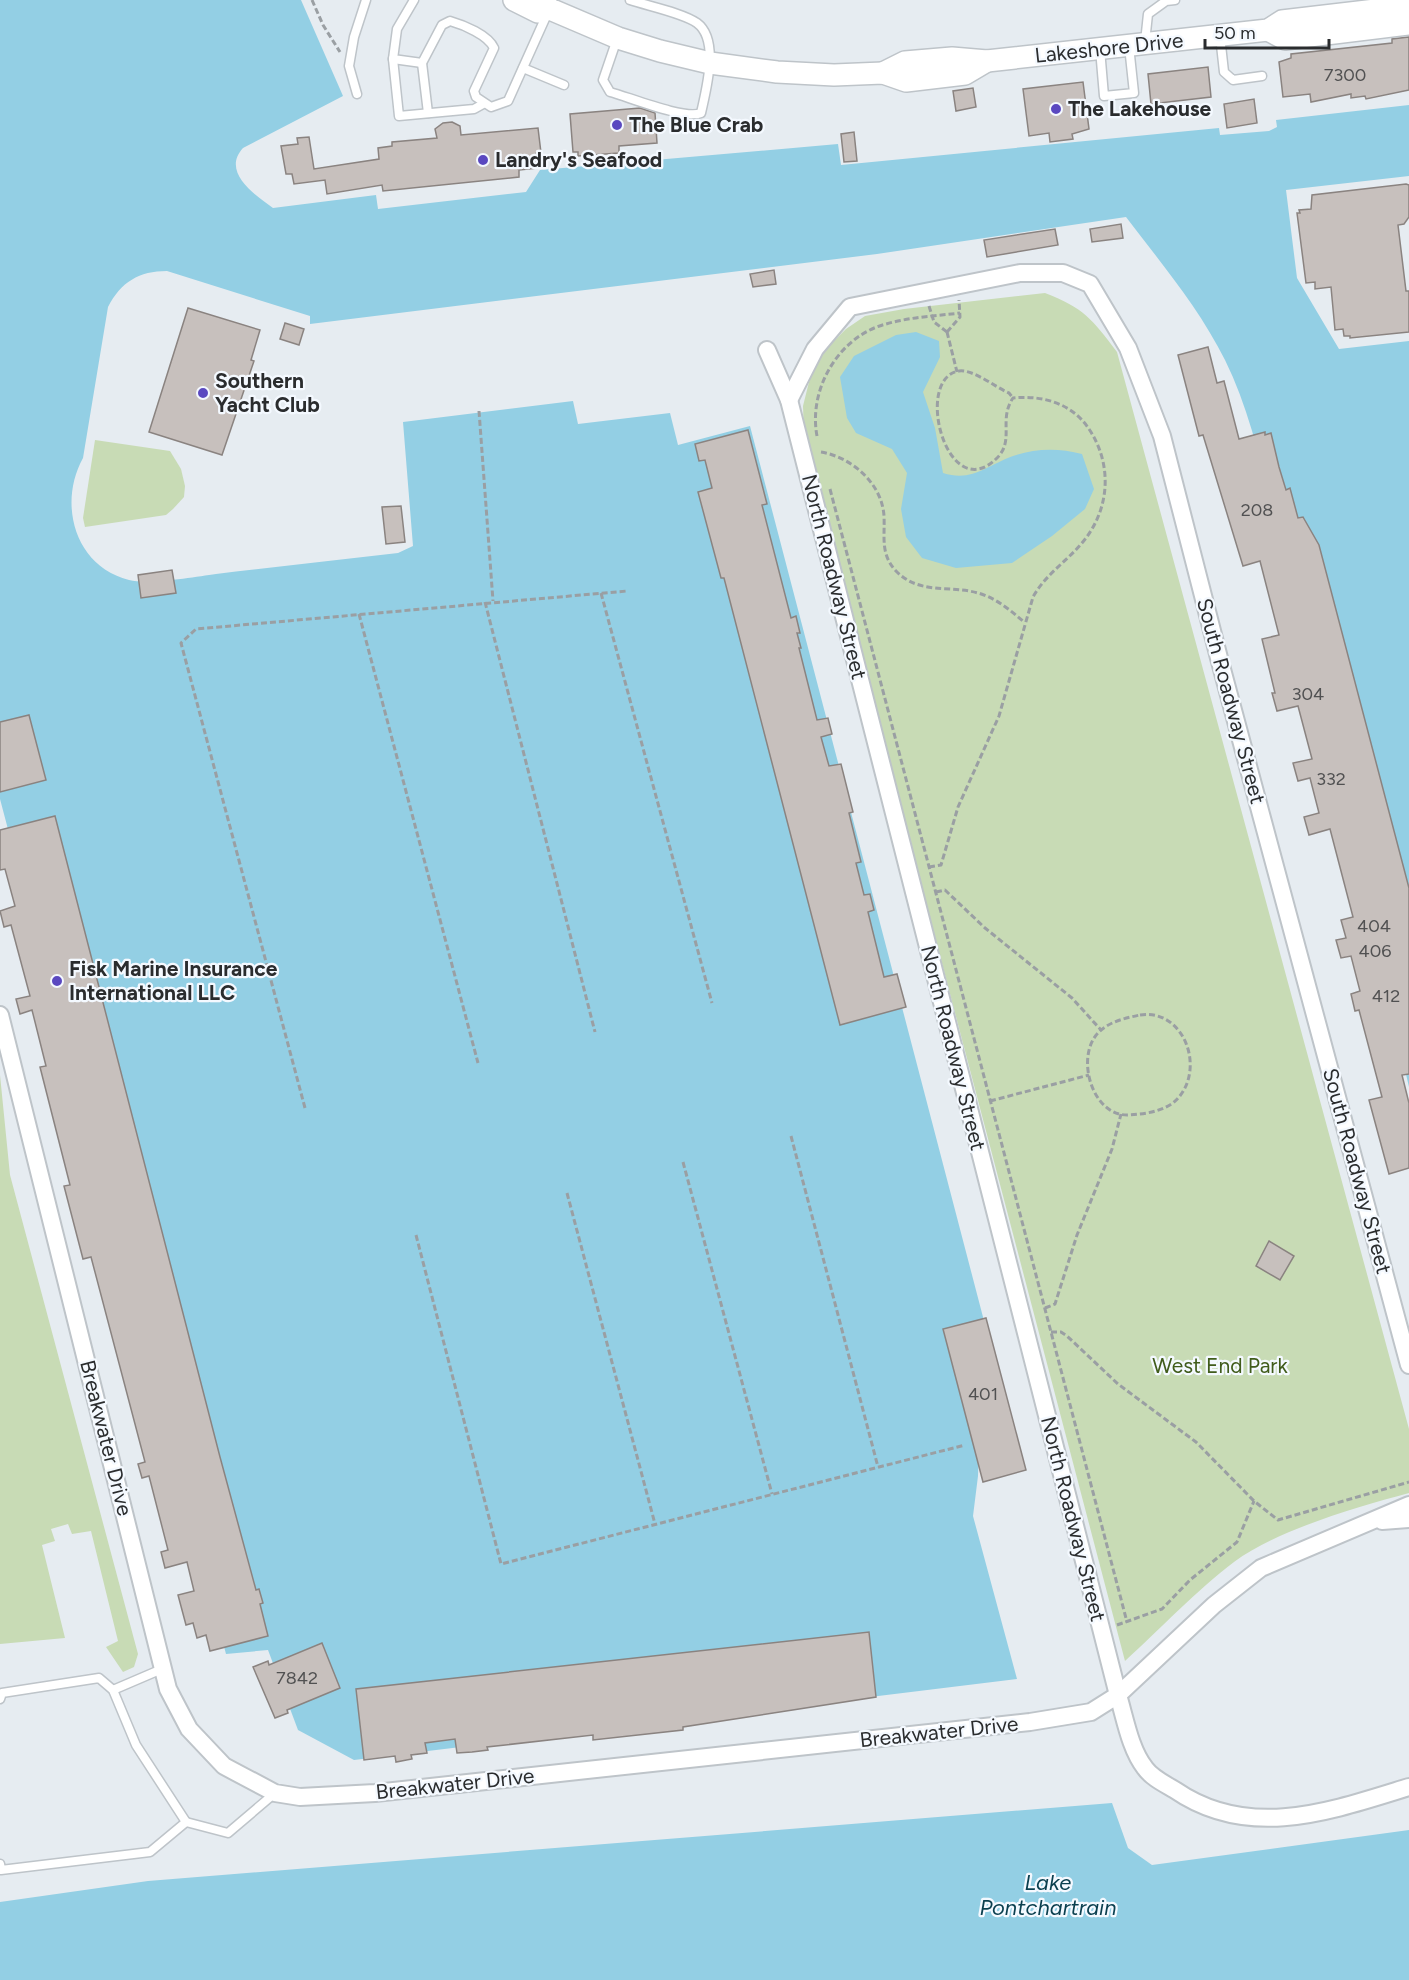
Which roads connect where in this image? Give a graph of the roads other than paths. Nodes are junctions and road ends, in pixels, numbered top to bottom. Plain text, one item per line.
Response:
1 (366, 0) edge
2 (414, 0) edge
3 (514, 0) edge
4 (630, 0) edge
5 (1175, 0) edge
6 (545, 4) edge
7 (1409, 6) edge
8 (1409, 24) edge
9 (1268, 30) junction
10 (1220, 36) junction
11 (618, 38) junction
12 (1137, 45) junction
13 (1100, 49) junction
14 (393, 59) junction
15 (423, 63) junction
16 (710, 63) junction
17 (523, 68) junction
18 (1262, 76) dead end
19 (564, 85) dead end
20 (357, 94) dead end
21 (483, 104) junction
22 (428, 113) junction
23 (767, 350) dead end
24 (789, 400) junction
25 (0, 1015) edge
26 (1409, 1365) edge
27 (1409, 1505) edge
28 (1409, 1520) edge
29 (1369, 1522) junction
30 (162, 1669) junction
31 (113, 1690) junction
32 (1118, 1695) junction
33 (0, 1699) edge
34 (1409, 1787) edge
35 (275, 1793) junction
36 (186, 1822) junction
37 (0, 1864) edge

1 - 20 lane
2 - 14 lane
3 - 6 street, Lakeshore Drive
4 - 16 lane
5 - 12 lane
6 - 11 street, Lakeshore Drive
6 - 17 lane
7 - 9 street, Lakeshore Drive
8 - 9 street, Lakeshore Drive
9 - 10 street, Lakeshore Drive
10 - 12 street, Lakeshore Drive
10 - 18 lane
11 - 16 street, Lakeshore Drive
11 - 16 lane
12 - 13 street, Lakeshore Drive
12 - 13 lane
13 - 16 street, Lakeshore Drive
14 - 15 lane
14 - 22 lane
15 - 21 lane
15 - 22 lane
17 - 19 lane
17 - 21 lane
21 - 22 lane
23 - 24 street, North Roadway Street
24 - 26 street, South Roadway Street
24 - 32 street, North Roadway Street
25 - 30 street, Breakwater Drive
27 - 29 street, Breakwater Drive
28 - 29 street
29 - 32 street, Breakwater Drive
30 - 31 lane
30 - 35 street, Breakwater Drive
31 - 33 lane
31 - 36 lane
32 - 34 street
32 - 35 street, Breakwater Drive
35 - 36 lane
36 - 37 lane

